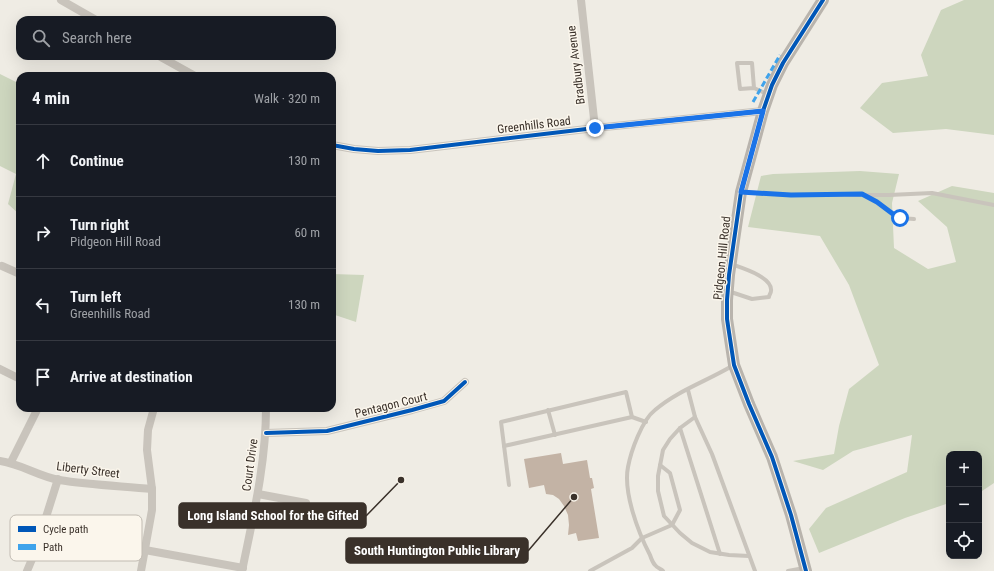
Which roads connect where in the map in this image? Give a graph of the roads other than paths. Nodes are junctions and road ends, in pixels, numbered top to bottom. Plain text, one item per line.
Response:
1 (61, 0) edge
2 (581, 0) edge
3 (823, 0) edge
4 (89, 16) edge
5 (166, 60) edge
6 (188, 72) edge
7 (754, 88) junction
8 (769, 95) junction
9 (763, 111) junction
10 (595, 128) junction
11 (336, 146) edge
12 (741, 192) junction
13 (862, 194) junction
14 (994, 205) edge
15 (914, 219) dead end
16 (731, 264) junction
17 (2, 266) dead end
18 (16, 272) edge
19 (728, 290) junction
20 (734, 365) junction
21 (0, 369) edge
22 (16, 377) edge
23 (465, 382) dead end
24 (688, 390) junction
25 (548, 410) junction
26 (36, 412) edge
27 (153, 412) edge
28 (266, 412) edge
29 (632, 417) junction
30 (695, 417) junction
31 (646, 422) junction
32 (680, 428) junction
33 (266, 433) junction
34 (555, 435) junction
35 (504, 446) junction
36 (0, 461) edge
37 (11, 462) junction
38 (660, 465) junction
39 (58, 480) junction
40 (509, 485) dead end
41 (152, 489) junction
42 (258, 494) junction
43 (306, 502) dead end
44 (47, 515) edge
45 (672, 524) junction
46 (642, 538) junction
47 (144, 550) junction
48 (720, 554) junction
49 (749, 556) junction
50 (31, 561) edge
51 (805, 569) edge
52 (242, 570) edge
53 (27, 571) edge
54 (141, 571) edge
55 (590, 571) edge
56 (663, 571) edge
57 (755, 571) edge
58 (788, 571) edge

1 - 4 street
2 - 10 street, Bradbury Avenue
3 - 8 street, Pidgeon Hill Road
5 - 6 street
7 - 7 lane
7 - 8 lane
8 - 9 street, Pidgeon Hill Road
9 - 10 street, Greenhills Road
9 - 12 street, Pidgeon Hill Road
10 - 11 street, Greenhills Road
12 - 13 lane
12 - 16 street, Pidgeon Hill Road
13 - 14 lane
13 - 15 lane
16 - 19 street, Pidgeon Hill Road
16 - 19 lane
17 - 18 street
19 - 20 street, Pidgeon Hill Road
20 - 24 lane
20 - 51 street, Pidgeon Hill Road
21 - 22 street
23 - 33 street, Pentagon Court
24 - 30 lane
24 - 31 lane
25 - 29 lane
25 - 34 lane
25 - 35 lane
26 - 37 street
27 - 41 street
28 - 33 street, Court Drive
29 - 31 lane
29 - 34 lane
30 - 32 lane
30 - 49 lane
31 - 46 lane
32 - 38 lane
32 - 48 lane
33 - 42 street, Court Drive
34 - 35 lane
35 - 40 lane
36 - 37 street, Liberty Street
37 - 39 street, Liberty Street
38 - 45 lane
38 - 45 lane
39 - 41 street, Liberty Street
39 - 44 street
41 - 47 street
42 - 43 street
42 - 52 street, Court Drive
45 - 46 lane
45 - 48 lane
46 - 55 lane
46 - 56 lane
47 - 52 street
47 - 54 street
48 - 49 lane
49 - 57 lane
50 - 53 street
51 - 58 lane

